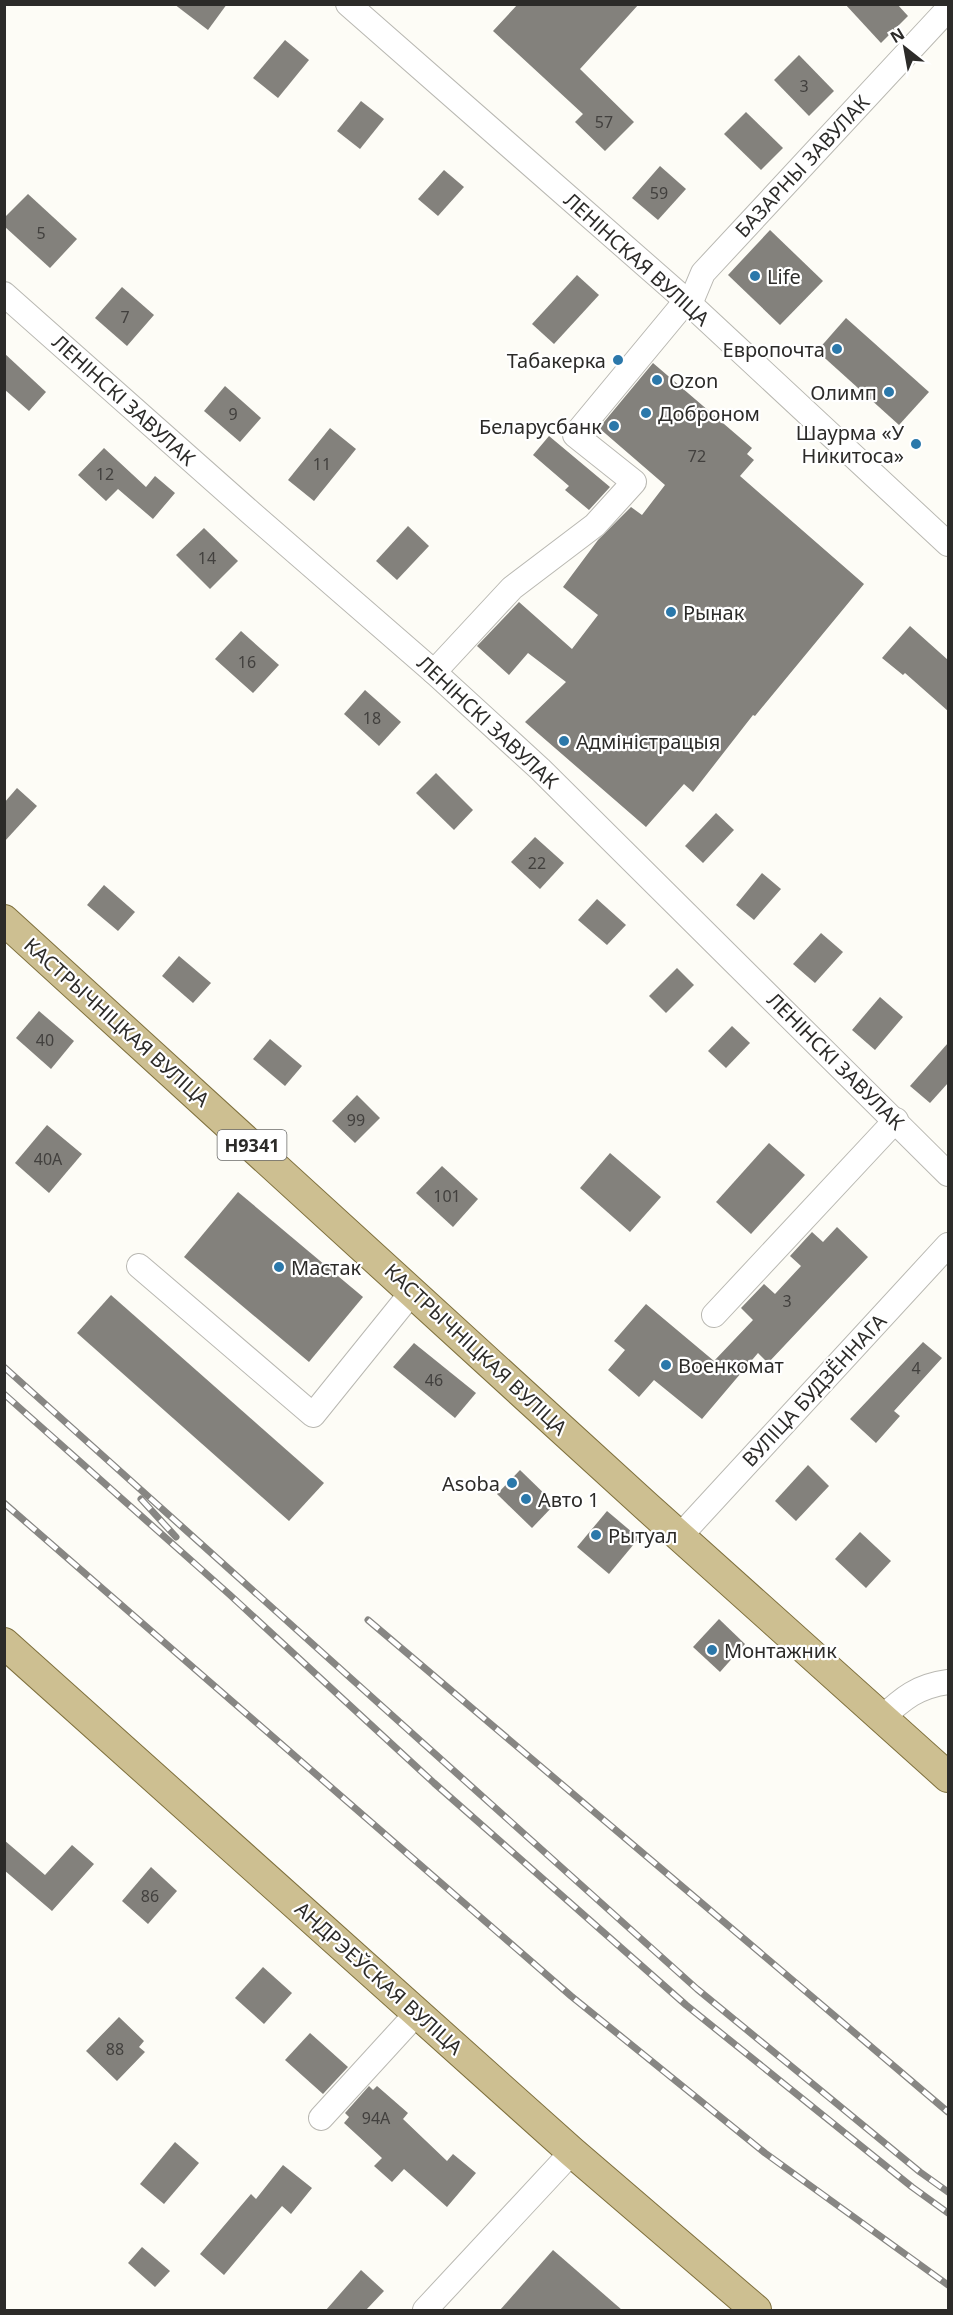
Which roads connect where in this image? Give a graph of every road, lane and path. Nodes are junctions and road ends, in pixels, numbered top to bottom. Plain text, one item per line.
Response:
1 (348, 4) edge
2 (948, 9) edge
3 (4, 294) edge
4 (688, 303) junction
5 (948, 544) edge
6 (434, 672) junction
7 (4, 920) edge
8 (896, 1120) junction
9 (948, 1174) edge
10 (948, 1245) edge
11 (139, 1266) dead end
12 (413, 1291) junction
13 (714, 1315) dead end
14 (680, 1536) junction
15 (4, 1643) edge
16 (948, 1682) edge
17 (881, 1719) junction
18 (948, 1777) edge
19 (417, 2013) junction
20 (321, 2118) dead end
21 (572, 2152) junction
22 (425, 2310) edge
23 (756, 2310) edge

1 - 4 street, ЛЕНІНСКАЯ ВУЛІЦА
2 - 4 street, БАЗАРНЫ ЗАВУЛАК
3 - 6 street, ЛЕНІНСКІ ЗАВУЛАК
4 - 5 street, ЛЕНІНСКАЯ ВУЛІЦА
4 - 6 street, БАЗАРНЫ ЗАВУЛАК
6 - 8 street, ЛЕНІНСКІ ЗАВУЛАК
7 - 12 main road, КАСТРЫЧНІЦКАЯ ВУЛІЦА / Н9341
8 - 9 street, ЛЕНІНСКІ ЗАВУЛАК
8 - 13 street
10 - 14 street, ВУЛІЦА БУДЗЁННАГА
11 - 12 street
12 - 14 main road, КАСТРЫЧНІЦКАЯ ВУЛІЦА / Н9341
14 - 17 main road, КАСТРЫЧНІЦКАЯ ВУЛІЦА / Н9341
15 - 19 main road, АНДРЭЕЎСКАЯ ВУЛІЦА
16 - 17 street
17 - 18 main road, КАСТРЫЧНІЦКАЯ ВУЛІЦА / Н9341
19 - 20 street
19 - 21 main road, АНДРЭЕЎСКАЯ ВУЛІЦА
21 - 22 street
21 - 23 main road, АНДРЭЕЎСКАЯ ВУЛІЦА

